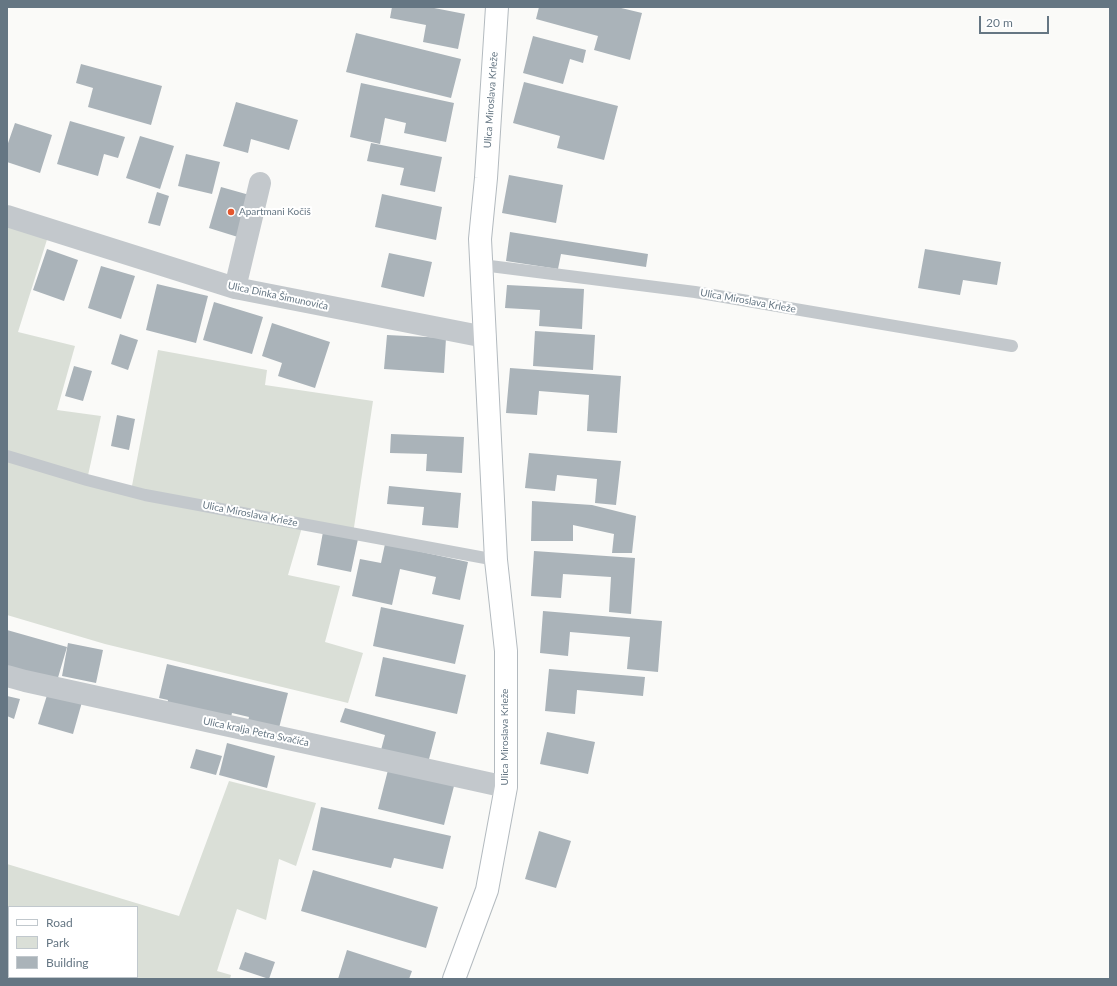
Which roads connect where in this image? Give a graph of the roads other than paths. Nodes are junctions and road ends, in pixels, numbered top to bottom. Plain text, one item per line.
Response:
1 (497, 7) edge
2 (260, 183) dead end
3 (7, 216) edge
4 (482, 266) junction
5 (235, 288) junction
6 (485, 337) junction
7 (1012, 346) dead end
8 (7, 456) edge
9 (496, 560) junction
10 (7, 676) edge
11 (506, 787) junction
12 (454, 979) edge

1 - 4 main road, Ulica Miroslava Krleže
2 - 5 street
3 - 5 street, Ulica Dinka Šimunovića
4 - 6 main road, Ulica Miroslava Krleže
4 - 7 lane, Ulica Miroslava Krleže
5 - 6 street, Ulica Dinka Šimunovića
6 - 9 main road, Ulica Miroslava Krleže
8 - 9 lane, Ulica Miroslava Krleže
9 - 11 main road, Ulica Miroslava Krleže
10 - 11 street, Ulica kralja Petra Svačića
11 - 12 main road, Ulica Miroslava Krleže

